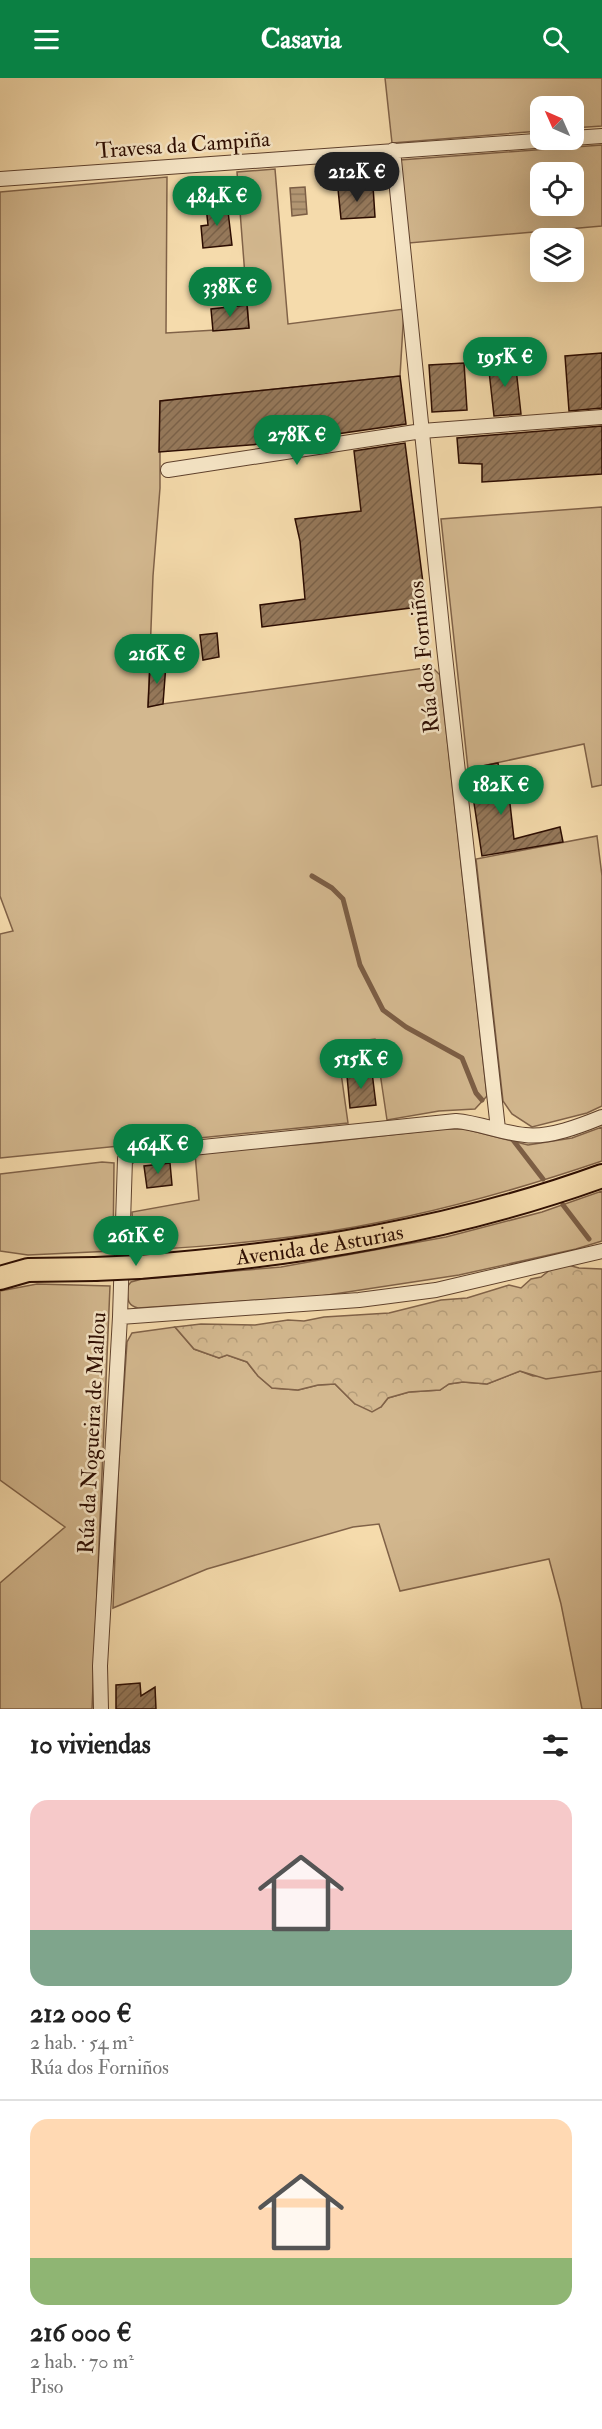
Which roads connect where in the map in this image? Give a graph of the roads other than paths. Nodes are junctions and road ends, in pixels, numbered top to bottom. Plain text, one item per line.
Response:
1 (602, 136) edge
2 (584, 137) edge
3 (530, 141) edge
4 (393, 150) junction
5 (0, 179) edge
6 (602, 417) edge
7 (422, 431) junction
8 (168, 470) dead end
9 (602, 1117) edge
10 (498, 1129) junction
11 (602, 1176) edge
12 (602, 1251) edge
13 (0, 1261) edge
14 (28, 1270) junction
15 (0, 1278) edge
16 (120, 1317) junction
17 (101, 1709) edge

1 - 2 street
3 - 4 street, Travesa da Campiña
4 - 5 street, Travesa da Campiña
4 - 7 street, Rúa dos Forniños
6 - 7 street
7 - 8 street
7 - 10 street, Rúa dos Forniños
9 - 10 street
10 - 16 street, Rúa da Nogueira de Mallou
11 - 14 main road, Avenida de Asturias, bridge
12 - 16 street
13 - 14 main road, Avenida de Asturias
14 - 15 main road, Avenida de Asturias
16 - 17 street, Rúa da Nogueira de Mallou

